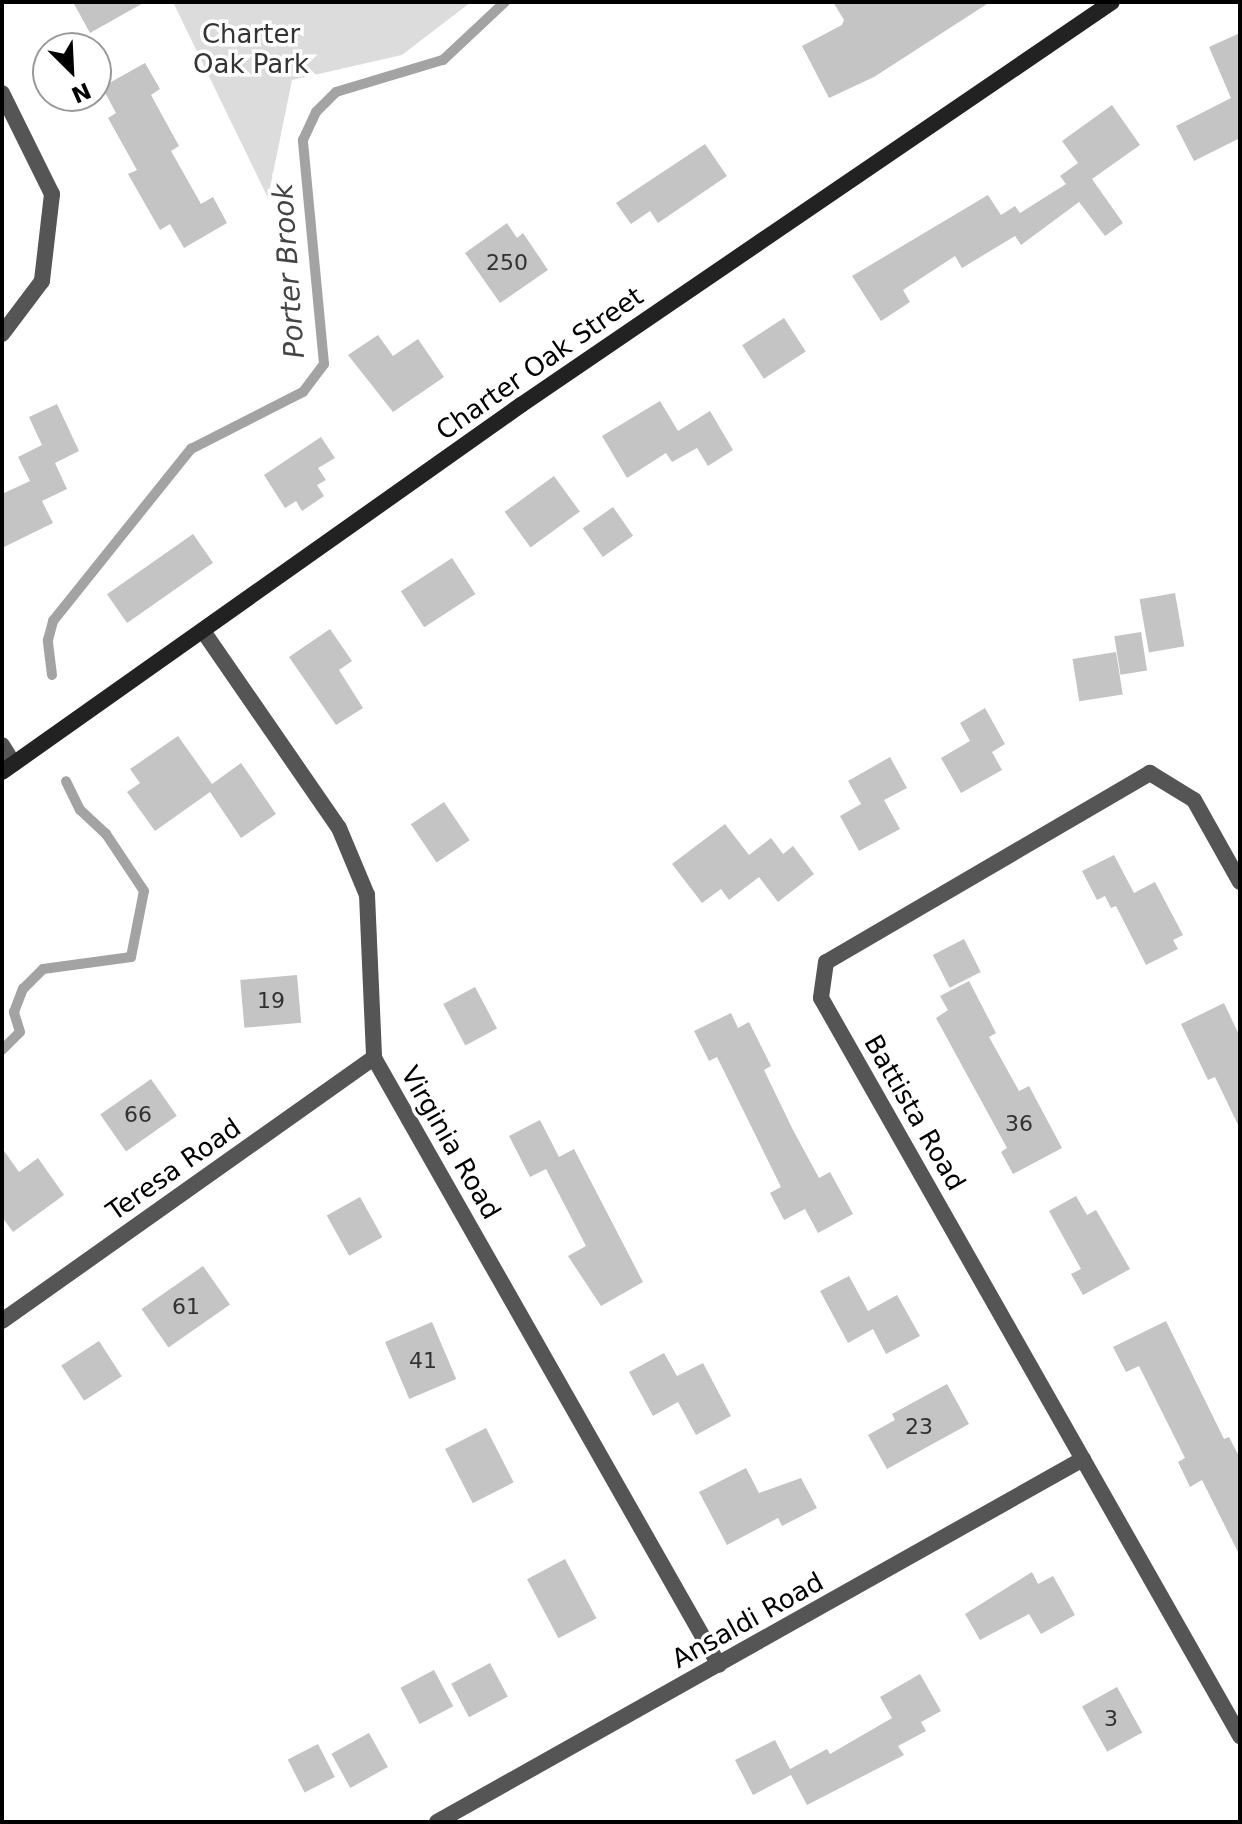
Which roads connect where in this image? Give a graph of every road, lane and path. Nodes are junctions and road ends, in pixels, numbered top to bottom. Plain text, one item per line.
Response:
1 (1112, 2) edge
2 (2, 93) edge
3 (2, 334) edge
4 (203, 631) junction
5 (2, 745) edge
6 (8, 768) edge
7 (1240, 882) edge
8 (374, 1058) junction
9 (2, 1321) edge
10 (1083, 1459) junction
11 (719, 1665) junction
12 (1240, 1736) edge
13 (437, 1822) edge

1 - 4 main road, Charter Oak Street
2 - 3 street
4 - 6 main road, Charter Oak Street
4 - 8 street, Virginia Road
5 - 6 street
7 - 10 street, Battista Road
8 - 9 street, Teresa Road
8 - 11 street, Virginia Road
10 - 11 street, Ansaldi Road
10 - 12 street, Battista Road
11 - 13 street, Ansaldi Road

